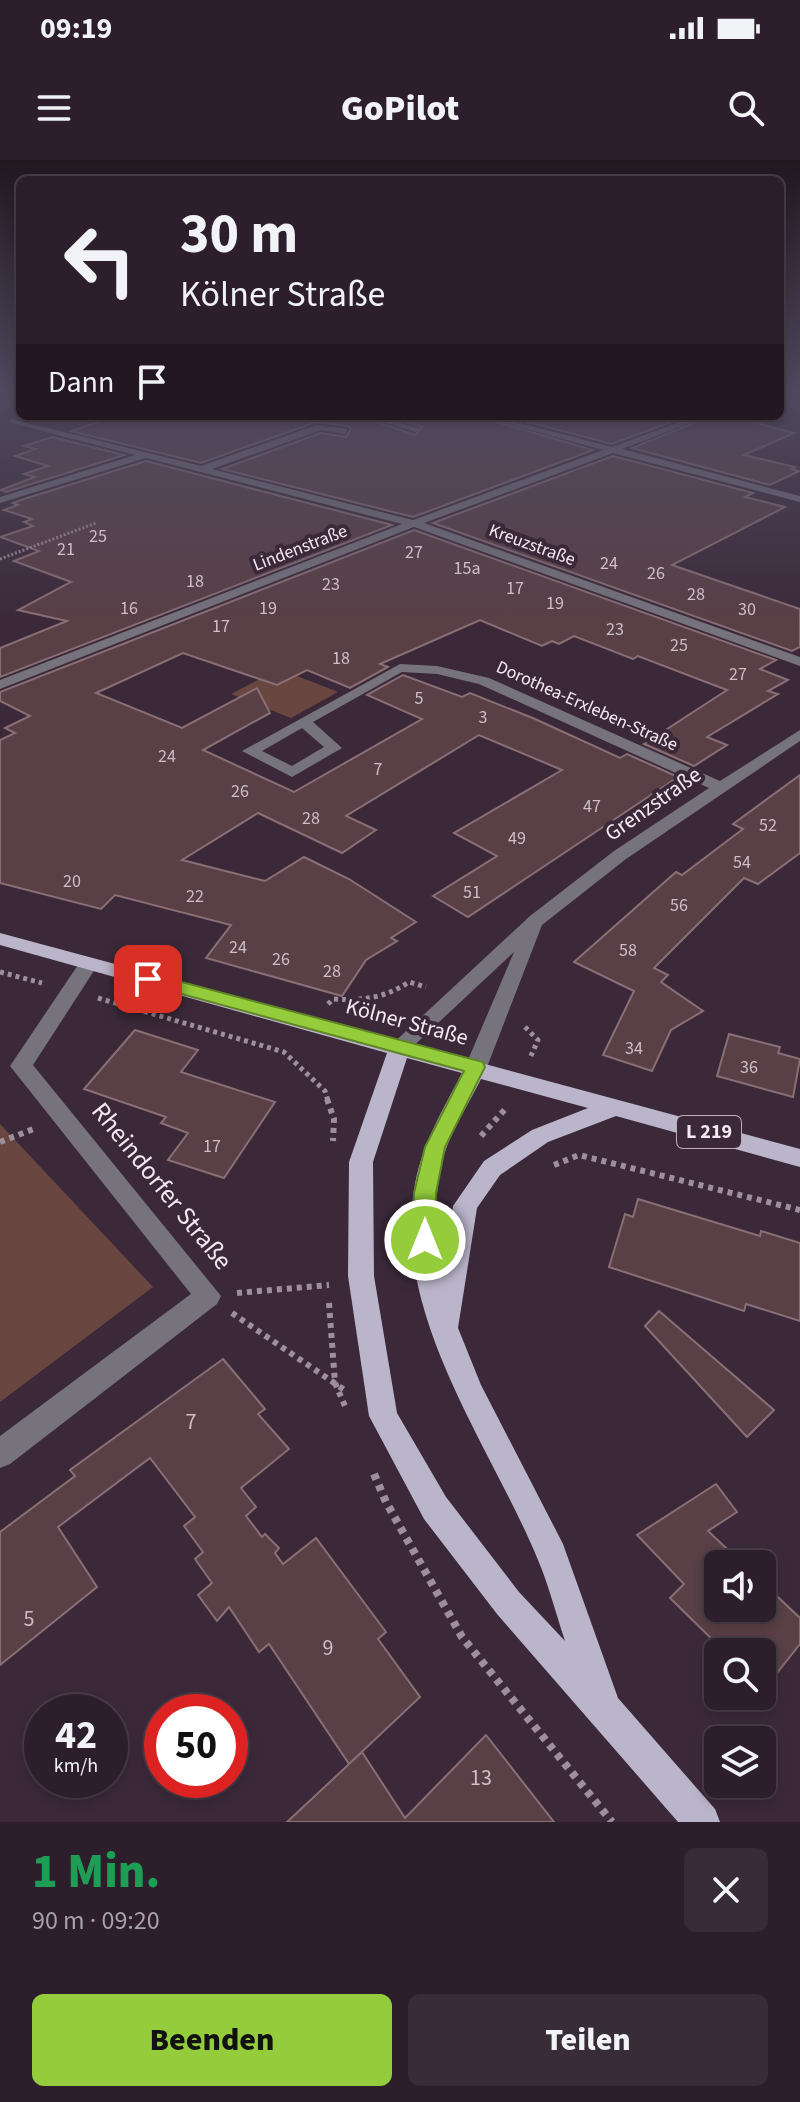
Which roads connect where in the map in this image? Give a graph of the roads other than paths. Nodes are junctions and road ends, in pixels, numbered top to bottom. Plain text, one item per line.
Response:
1 (94, 471) edge
2 (208, 471) edge
3 (558, 471) edge
4 (692, 471) edge
5 (800, 499) edge
6 (0, 500) edge
7 (413, 524) junction
8 (800, 662) edge
9 (0, 685) edge
10 (304, 722) junction
11 (800, 734) edge
12 (720, 787) junction
13 (537, 920) junction
14 (0, 939) edge
15 (89, 963) junction
16 (400, 1047) junction
17 (476, 1067) junction
18 (618, 1106) junction
19 (800, 1158) edge
20 (447, 1327) junction
21 (0, 1454) edge
22 (606, 1710) junction
23 (702, 1822) edge

1 - 6 street
2 - 7 street, Kreuzstraße
3 - 7 street, Lindenstraße
4 - 5 street
7 - 8 street, Kreuzstraße
7 - 9 street, Lindenstraße
10 - 10 street, Dorothea-Erxleben-Straße
10 - 12 street, Dorothea-Erxleben-Straße
11 - 12 street, Grenzstraße
12 - 13 street, Grenzstraße
13 - 16 street, Grenzstraße
13 - 17 street, Grenzstraße
14 - 15 main road, Kölner Straße / L 219
15 - 16 main road, Kölner Straße / L 219
15 - 21 street, Rheindorfer Straße
16 - 17 main road, Kölner Straße / L 219
16 - 22 main road
17 - 18 main road, Kölner Straße / L 219
17 - 20 main road
18 - 19 main road, Kölner Straße / L 219
18 - 20 main road
20 - 22 main road
22 - 23 main road

